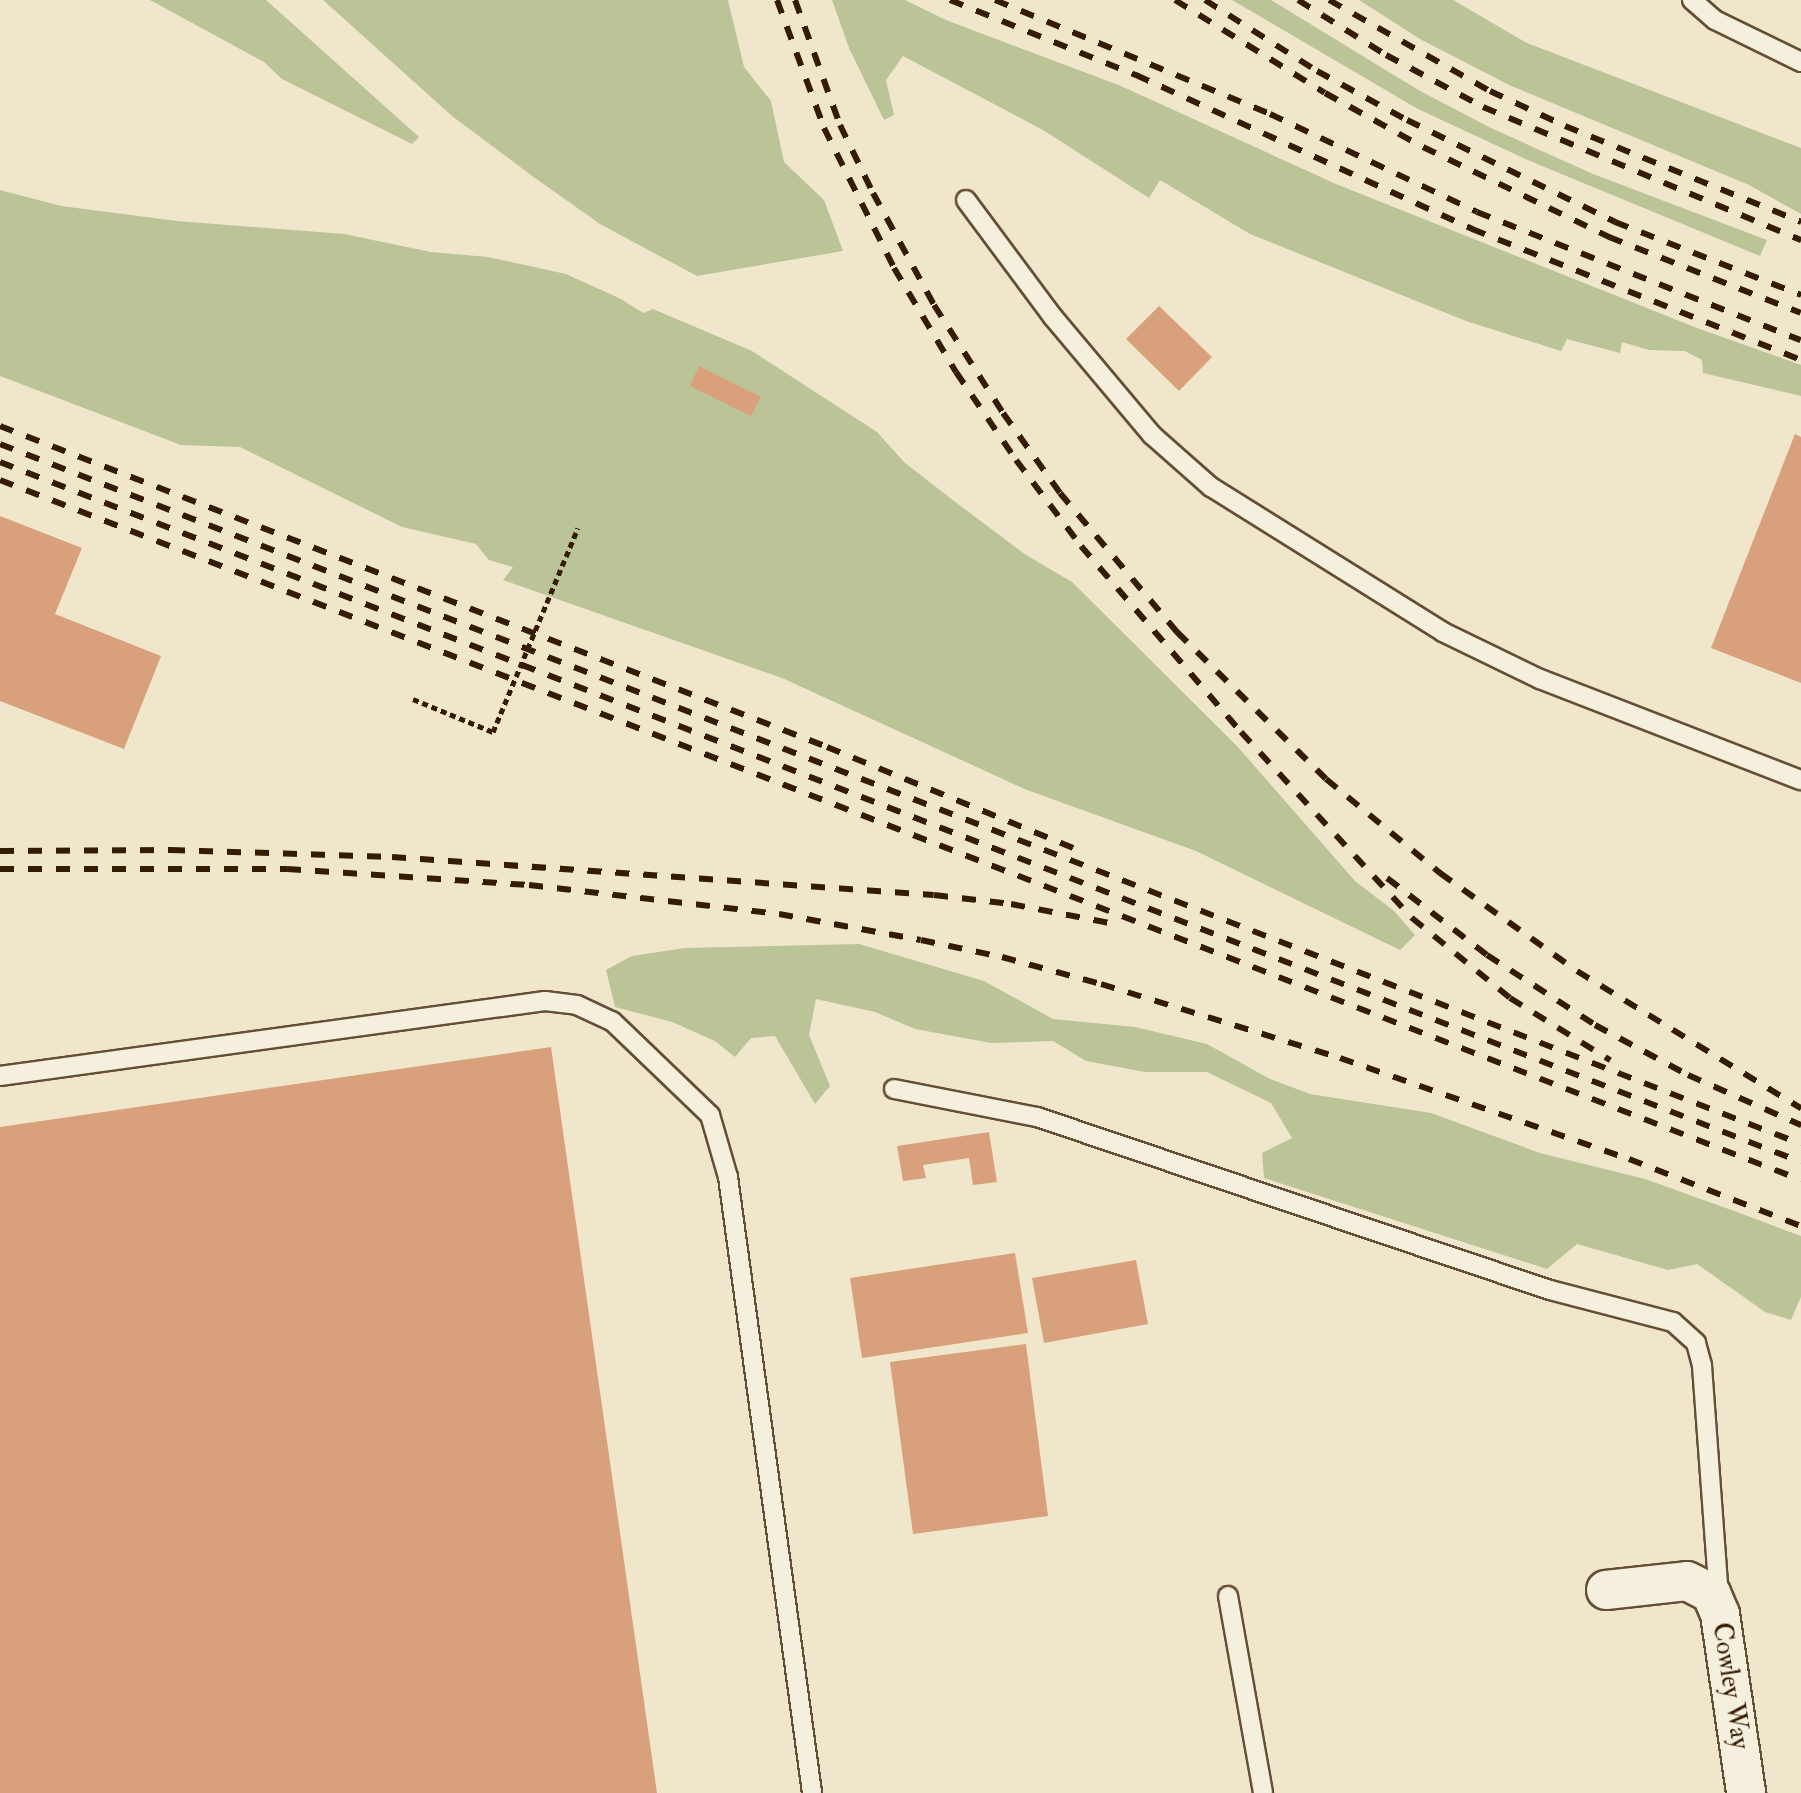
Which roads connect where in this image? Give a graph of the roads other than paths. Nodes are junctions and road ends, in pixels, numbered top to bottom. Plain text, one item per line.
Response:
1 (1692, 0) edge
2 (1801, 62) edge
3 (966, 200) dead end
4 (1801, 780) edge
5 (0, 1076) edge
6 (894, 1089) dead end
7 (1606, 1590) dead end
8 (1228, 1596) dead end
9 (1720, 1614) junction
10 (812, 1793) edge
11 (1263, 1793) edge
12 (1746, 1793) edge

1 - 2 lane
3 - 4 lane
5 - 10 lane
6 - 9 lane
7 - 9 street, Cowley Way
8 - 11 lane
9 - 12 street, Cowley Way

